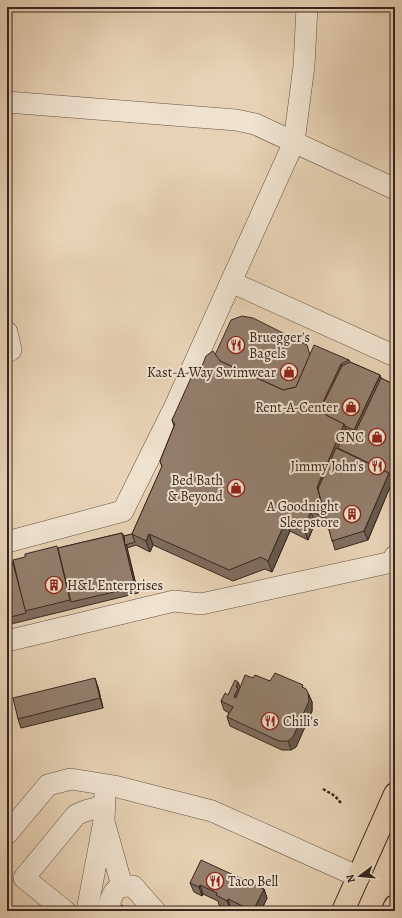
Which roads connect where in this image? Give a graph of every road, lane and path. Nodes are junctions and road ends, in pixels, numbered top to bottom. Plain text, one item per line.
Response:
1 (307, 7) edge
2 (7, 102) edge
3 (294, 142) junction
4 (395, 189) edge
5 (231, 282) junction
6 (7, 332) edge
7 (393, 349) edge
8 (7, 352) edge
9 (7, 542) edge
10 (395, 556) edge
11 (7, 641) edge
12 (106, 784) junction
13 (323, 789) dead end
14 (395, 794) edge
15 (341, 803) dead end
16 (104, 813) junction
17 (7, 834) edge
18 (359, 877) junction
19 (122, 886) junction
20 (395, 906) edge
21 (65, 911) edge
22 (86, 911) edge
23 (112, 911) edge
24 (156, 911) edge
25 (343, 911) edge
26 (393, 911) edge

1 - 3 lane
2 - 3 lane
3 - 4 lane
3 - 5 lane
5 - 7 lane
5 - 9 lane
6 - 8 lane
10 - 11 lane
12 - 16 lane
12 - 17 lane
12 - 18 lane
13 - 15 path
14 - 18 highway
16 - 19 lane
16 - 21 lane
16 - 22 lane
18 - 25 highway
19 - 23 lane
19 - 24 lane
20 - 26 highway

